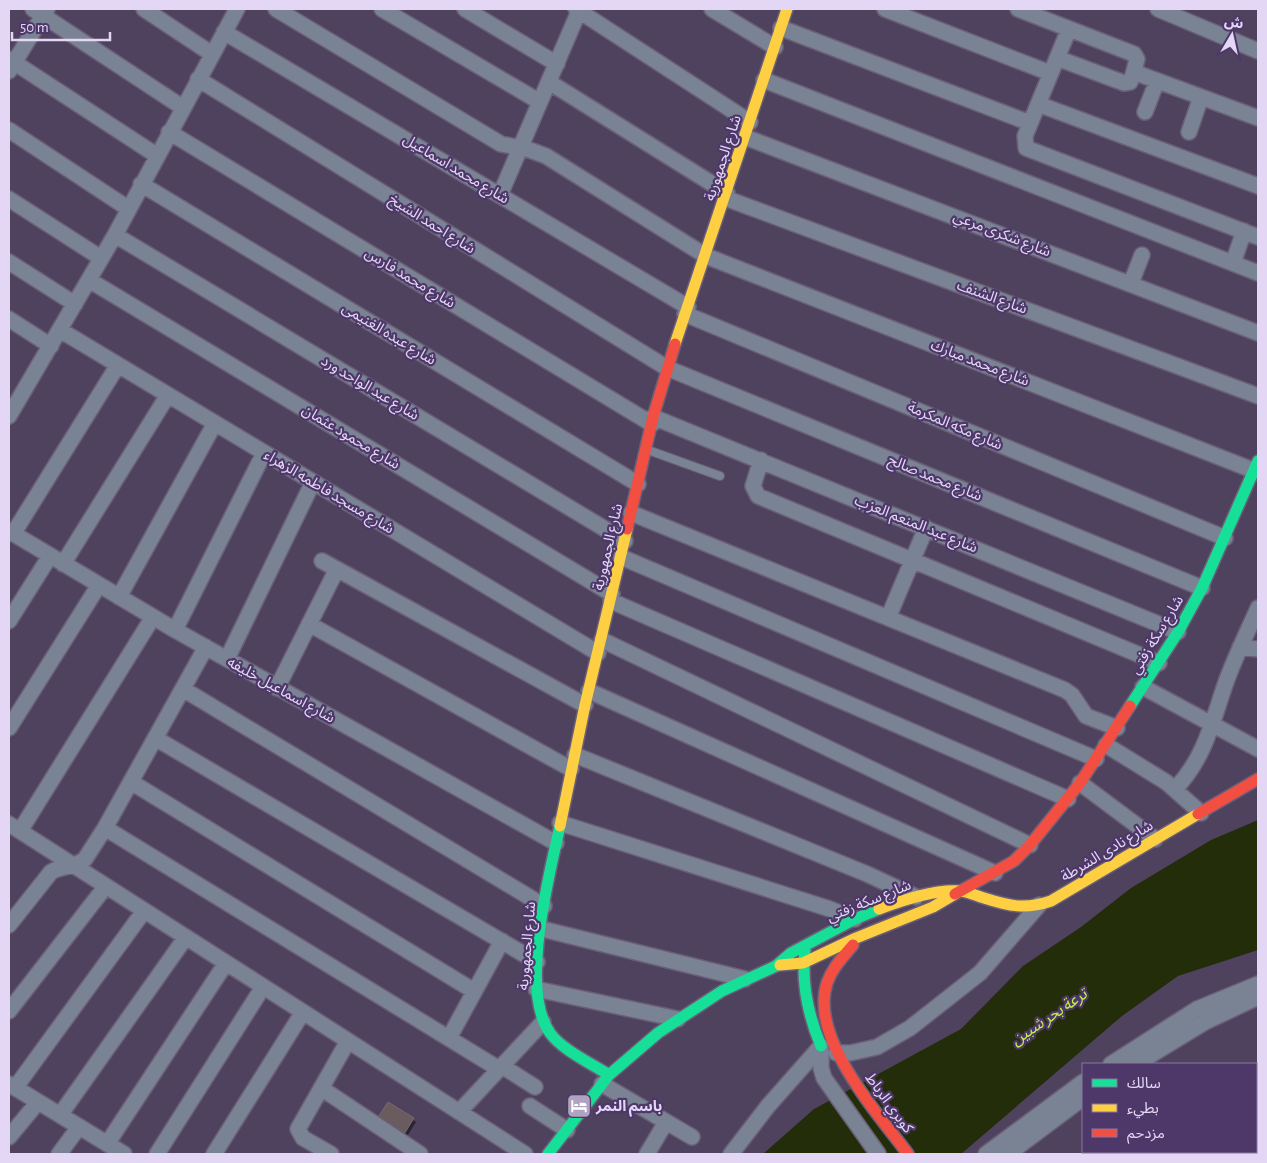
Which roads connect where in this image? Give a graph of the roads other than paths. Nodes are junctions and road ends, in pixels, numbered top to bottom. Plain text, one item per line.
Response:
1 (144, 9) edge
2 (237, 9) edge
3 (276, 9) edge
4 (382, 9) edge
5 (465, 9) edge
6 (712, 9) edge
7 (787, 9) edge
8 (885, 9) edge
9 (1018, 9) edge
10 (1158, 9) edge
11 (578, 10) edge
12 (41, 11) edge
13 (781, 28) junction
14 (1069, 29) junction
15 (224, 32) junction
16 (775, 47) junction
17 (1258, 50) edge
18 (212, 54) junction
19 (1057, 58) junction
20 (10, 64) edge
21 (557, 64) junction
22 (1050, 74) junction
23 (1134, 75) junction
24 (198, 79) junction
25 (764, 80) junction
26 (1157, 80) junction
27 (549, 82) junction
28 (1201, 97) junction
29 (540, 102) junction
30 (1038, 104) junction
31 (182, 107) junction
32 (1144, 112) dead end
33 (1258, 118) edge
34 (9, 130) edge
35 (748, 130) junction
36 (1027, 130) junction
37 (169, 132) junction
38 (1189, 132) dead end
39 (522, 148) junction
40 (156, 155) junction
41 (141, 184) junction
42 (1258, 186) edge
43 (500, 195) junction
44 (726, 196) junction
45 (9, 199) edge
46 (129, 208) junction
47 (1251, 234) edge
48 (115, 236) junction
49 (706, 256) junction
50 (1142, 256) dead end
51 (101, 258) junction
52 (9, 262) edge
53 (1233, 263) junction
54 (1258, 273) edge
55 (89, 280) junction
56 (1131, 283) junction
57 (75, 304) junction
58 (687, 310) junction
59 (9, 319) edge
60 (60, 330) junction
61 (1258, 333) edge
62 (51, 346) junction
63 (118, 365) junction
64 (667, 368) junction
65 (168, 395) junction
66 (1258, 396) edge
67 (9, 416) edge
68 (652, 420) junction
69 (215, 423) junction
70 (646, 449) junction
71 (264, 453) junction
72 (761, 460) junction
73 (1256, 466) edge
74 (720, 476) dead end
75 (313, 482) junction
76 (638, 484) junction
77 (631, 513) junction
78 (926, 528) junction
79 (11, 533) edge
80 (1225, 538) junction
81 (625, 541) junction
82 (621, 557) junction
83 (56, 560) junction
84 (912, 560) junction
85 (322, 561) dead end
86 (337, 569) junction
87 (99, 585) junction
88 (1202, 588) junction
89 (120, 597) junction
90 (612, 598) junction
91 (1258, 608) edge
92 (154, 617) junction
93 (888, 618) junction
94 (9, 621) edge
95 (309, 624) junction
96 (175, 630) junction
97 (1178, 632) junction
98 (1240, 646) junction
99 (206, 647) junction
100 (600, 647) junction
101 (1258, 649) edge
102 (227, 659) junction
103 (1159, 662) junction
104 (1143, 687) junction
105 (183, 688) junction
106 (277, 688) junction
107 (587, 698) junction
108 (1212, 724) junction
109 (9, 728) edge
110 (1117, 728) junction
111 (155, 738) junction
112 (1106, 745) junction
113 (1258, 749) edge
114 (1096, 759) junction
115 (573, 762) junction
116 (1258, 780) edge
117 (131, 782) junction
118 (1080, 783) junction
119 (1175, 789) junction
120 (1068, 799) junction
121 (1202, 813) junction
122 (560, 823) junction
123 (12, 827) edge
124 (105, 828) junction
125 (1155, 839) junction
126 (556, 843) junction
127 (1030, 845) junction
128 (74, 865) junction
129 (995, 873) junction
130 (106, 886) junction
131 (962, 891) junction
132 (916, 897) junction
133 (1039, 905) junction
134 (544, 906) junction
135 (144, 911) junction
136 (855, 919) junction
137 (9, 925) edge
138 (542, 928) junction
139 (864, 935) junction
140 (186, 937) junction
141 (502, 941) junction
142 (806, 945) junction
143 (538, 962) junction
144 (803, 962) junction
145 (226, 963) junction
146 (776, 966) junction
147 (745, 979) junction
148 (1258, 984) edge
149 (263, 987) junction
150 (536, 989) junction
151 (474, 991) junction
152 (1258, 997) edge
153 (9, 1011) edge
154 (303, 1012) junction
155 (678, 1019) junction
156 (543, 1022) junction
157 (448, 1038) junction
158 (348, 1041) junction
159 (821, 1046) junction
160 (836, 1053) junction
161 (1112, 1063) edge
162 (1138, 1063) edge
163 (500, 1068) junction
164 (850, 1073) junction
165 (606, 1080) junction
166 (1082, 1083) edge
167 (12, 1086) edge
168 (535, 1087) dead end
169 (321, 1088) junction
170 (1082, 1099) edge
171 (38, 1102) junction
172 (530, 1106) dead end
173 (1257, 1110) edge
174 (459, 1112) junction
175 (60, 1115) junction
176 (666, 1122) junction
177 (80, 1127) junction
178 (1258, 1128) edge
179 (567, 1130) junction
180 (9, 1136) edge
181 (692, 1137) dead end
182 (107, 1144) junction
183 (217, 1153) edge
184 (59, 1154) edge
185 (124, 1154) edge
186 (158, 1154) edge
187 (331, 1154) edge
188 (420, 1154) edge
189 (525, 1154) edge
190 (549, 1154) edge
191 (647, 1154) edge
192 (731, 1154) edge
193 (878, 1154) edge
194 (908, 1154) edge
195 (986, 1154) edge
196 (1008, 1154) edge

1 - 18 street
2 - 15 street
3 - 39 street, شارع محمد مبارك
4 - 29 street
5 - 21 street
6 - 16 street
7 - 13 street, شارع الجمهورية
8 - 22 street
9 - 14 street
10 - 17 street
11 - 21 street
11 - 35 street, شارع شكرى مرعي
12 - 20 street
12 - 31 street
13 - 16 street, شارع الجمهورية
13 - 36 street
14 - 19 street
14 - 23 street
15 - 18 street
15 - 43 street, شارع محمد اسماعيل
16 - 25 street, شارع الجمهورية
18 - 24 street
19 - 22 street
19 - 23 street
20 - 40 street
21 - 27 street
22 - 30 street
23 - 26 street
24 - 31 street
24 - 64 street, شارع احمد الشيخ
25 - 35 street, شارع الجمهورية
25 - 53 street
26 - 28 street
26 - 32 street
27 - 29 street
27 - 44 street, شارع الشنف
28 - 33 street
28 - 38 street
29 - 39 street
30 - 36 street
30 - 42 street
31 - 37 street
34 - 46 street
35 - 44 street, شارع الجمهورية
35 - 56 street, شارع شكرى مرعي
36 - 47 street
37 - 40 street
37 - 68 street, شارع محمد فارس
39 - 43 street
39 - 49 street, شارع محمد مبارك
40 - 41 street
41 - 46 street
41 - 76 street, شارع عبده الغنيمى
43 - 58 street, شارع محمد اسماعيل
44 - 49 street, شارع الجمهورية
44 - 66 street, شارع الشنف
45 - 51 street
46 - 48 street
47 - 53 street
48 - 51 street
48 - 81 street, شارع عبد الواحد ورد
49 - 58 street, شارع الجمهورية
49 - 73 street, شارع محمد مبارك
50 - 56 street
51 - 55 street
52 - 57 street
53 - 54 street
55 - 57 street
55 - 90 street, شارع محمود عثمان
56 - 61 street, شارع شكرى مرعي
57 - 60 street
58 - 64 street, شارع الجمهورية
58 - 80 street, شارع مكه المكرمة
59 - 62 street
60 - 62 street
60 - 63 street, شارع مسجد فاطمه الزهراء
62 - 67 street
63 - 65 street, شارع مسجد فاطمه الزهراء
63 - 79 street
64 - 68 street, شارع الجمهورية
64 - 88 street, شارع محمد صالح
65 - 69 street, شارع مسجد فاطمه الزهراء
65 - 83 street
68 - 70 street, شارع الجمهورية
68 - 72 street, شارع عبد المنعم العزب
69 - 71 street, شارع مسجد فاطمه الزهراء
69 - 89 street
70 - 74 lane
70 - 76 street, شارع الجمهورية
71 - 75 street, شارع مسجد فاطمه الزهراء
71 - 96 street
72 - 78 street, شارع عبد المنعم العزب
72 - 84 street
73 - 80 street, شارع سكة زفتي
75 - 100 street, شارع مسجد فاطمه الزهراء
75 - 102 street
76 - 77 street, شارع الجمهورية
77 - 81 street, شارع الجمهورية
77 - 93 street
78 - 84 street
78 - 97 street, شارع عبد المنعم العزب
79 - 83 street, شارع اسماعيل خليفه
80 - 88 street, شارع سكة زفتي
81 - 82 street, شارع الجمهورية
82 - 90 street, شارع الجمهورية
82 - 114 street
83 - 87 street, شارع اسماعيل خليفه
83 - 94 street
84 - 93 street
84 - 103 street
85 - 86 street
86 - 95 street
86 - 107 street
87 - 89 street, شارع اسماعيل خليفه
87 - 109 street
88 - 97 street, شارع سكة زفتي
89 - 92 street, شارع اسماعيل خليفه
90 - 100 street, شارع الجمهورية
90 - 120 street, شارع محمود عثمان
91 - 98 street
92 - 96 street, شارع اسماعيل خليفه
92 - 123 street
93 - 110 street
95 - 106 street
95 - 115 street
96 - 99 street, شارع اسماعيل خليفه
97 - 103 street, شارع سكة زفتي
98 - 101 street
98 - 108 street
99 - 102 street, شارع اسماعيل خليفه
99 - 105 street
100 - 107 street, شارع الجمهورية
100 - 127 street, شارع مسجد فاطمه الزهراء
102 - 106 street, شارع اسماعيل خليفه
103 - 104 street, شارع سكة زفتي
104 - 108 street
104 - 110 street, شارع سكة زفتي
105 - 111 street
105 - 134 street
106 - 126 street, شارع اسماعيل خليفه
107 - 115 street, شارع الجمهورية
107 - 129 street
108 - 113 street
108 - 119 street
110 - 112 street, شارع سكة زفتي
111 - 117 street
111 - 141 street
112 - 114 street, شارع سكة زفتي
112 - 119 street
114 - 118 street, شارع سكة زفتي
115 - 122 street, شارع الجمهورية
115 - 132 street
116 - 121 street, شارع نادى الشرطة
117 - 124 street
117 - 151 street
118 - 120 street, شارع سكة زفتي
118 - 125 street
119 - 121 street
120 - 127 street, شارع سكة زفتي
121 - 125 street, شارع نادى الشرطة
122 - 126 street, شارع الجمهورية
122 - 136 street
123 - 128 street
124 - 128 street
124 - 157 street
125 - 133 street, شارع نادى الشرطة
126 - 134 street, شارع الجمهورية
127 - 129 street, شارع سكة زفتي
128 - 130 street
128 - 137 street
129 - 131 street, شارع سكة زفتي
130 - 135 street
130 - 153 street
131 - 132 street, شارع سكة زفتي
131 - 133 street, شارع نادى الشرطة
131 - 139 street
132 - 136 street, شارع سكة زفتي
133 - 160 street
134 - 138 street, شارع الجمهورية
135 - 140 street
135 - 167 street
136 - 142 street, شارع سكة زفتي
138 - 143 street, شارع الجمهورية
138 - 147 street
139 - 144 street
139 - 160 street, كوبري الرباط
140 - 145 street
140 - 175 street
141 - 143 street
141 - 151 street
142 - 144 street
142 - 146 street, شارع سكة زفتي
143 - 150 street, شارع الجمهورية
144 - 146 street
144 - 159 street
145 - 149 street
145 - 182 street
146 - 147 street, شارع سكة زفتي
147 - 155 street, شارع سكة زفتي
148 - 161 street
149 - 154 street
149 - 186 street
150 - 155 street
150 - 156 street, شارع الجمهورية
151 - 157 street
152 - 162 street
154 - 158 street
154 - 183 street
155 - 165 street, شارع سكة زفتي
156 - 163 street
156 - 165 street, شارع الجمهورية
157 - 163 street
158 - 169 street
158 - 174 street
159 - 164 street
159 - 192 street
159 - 193 street
160 - 164 street, كوبري الرباط
163 - 168 street
163 - 174 street
164 - 194 street, كوبري الرباط
165 - 176 street
165 - 179 street, شارع سكة زفتي
166 - 195 street
167 - 171 street
169 - 187 street
169 - 188 street
170 - 196 street
171 - 175 street
171 - 180 street
172 - 179 street
173 - 178 street
174 - 189 street
175 - 177 street
176 - 181 street
176 - 191 street
177 - 182 street
177 - 184 street
179 - 190 street, شارع سكة زفتي
182 - 185 street

